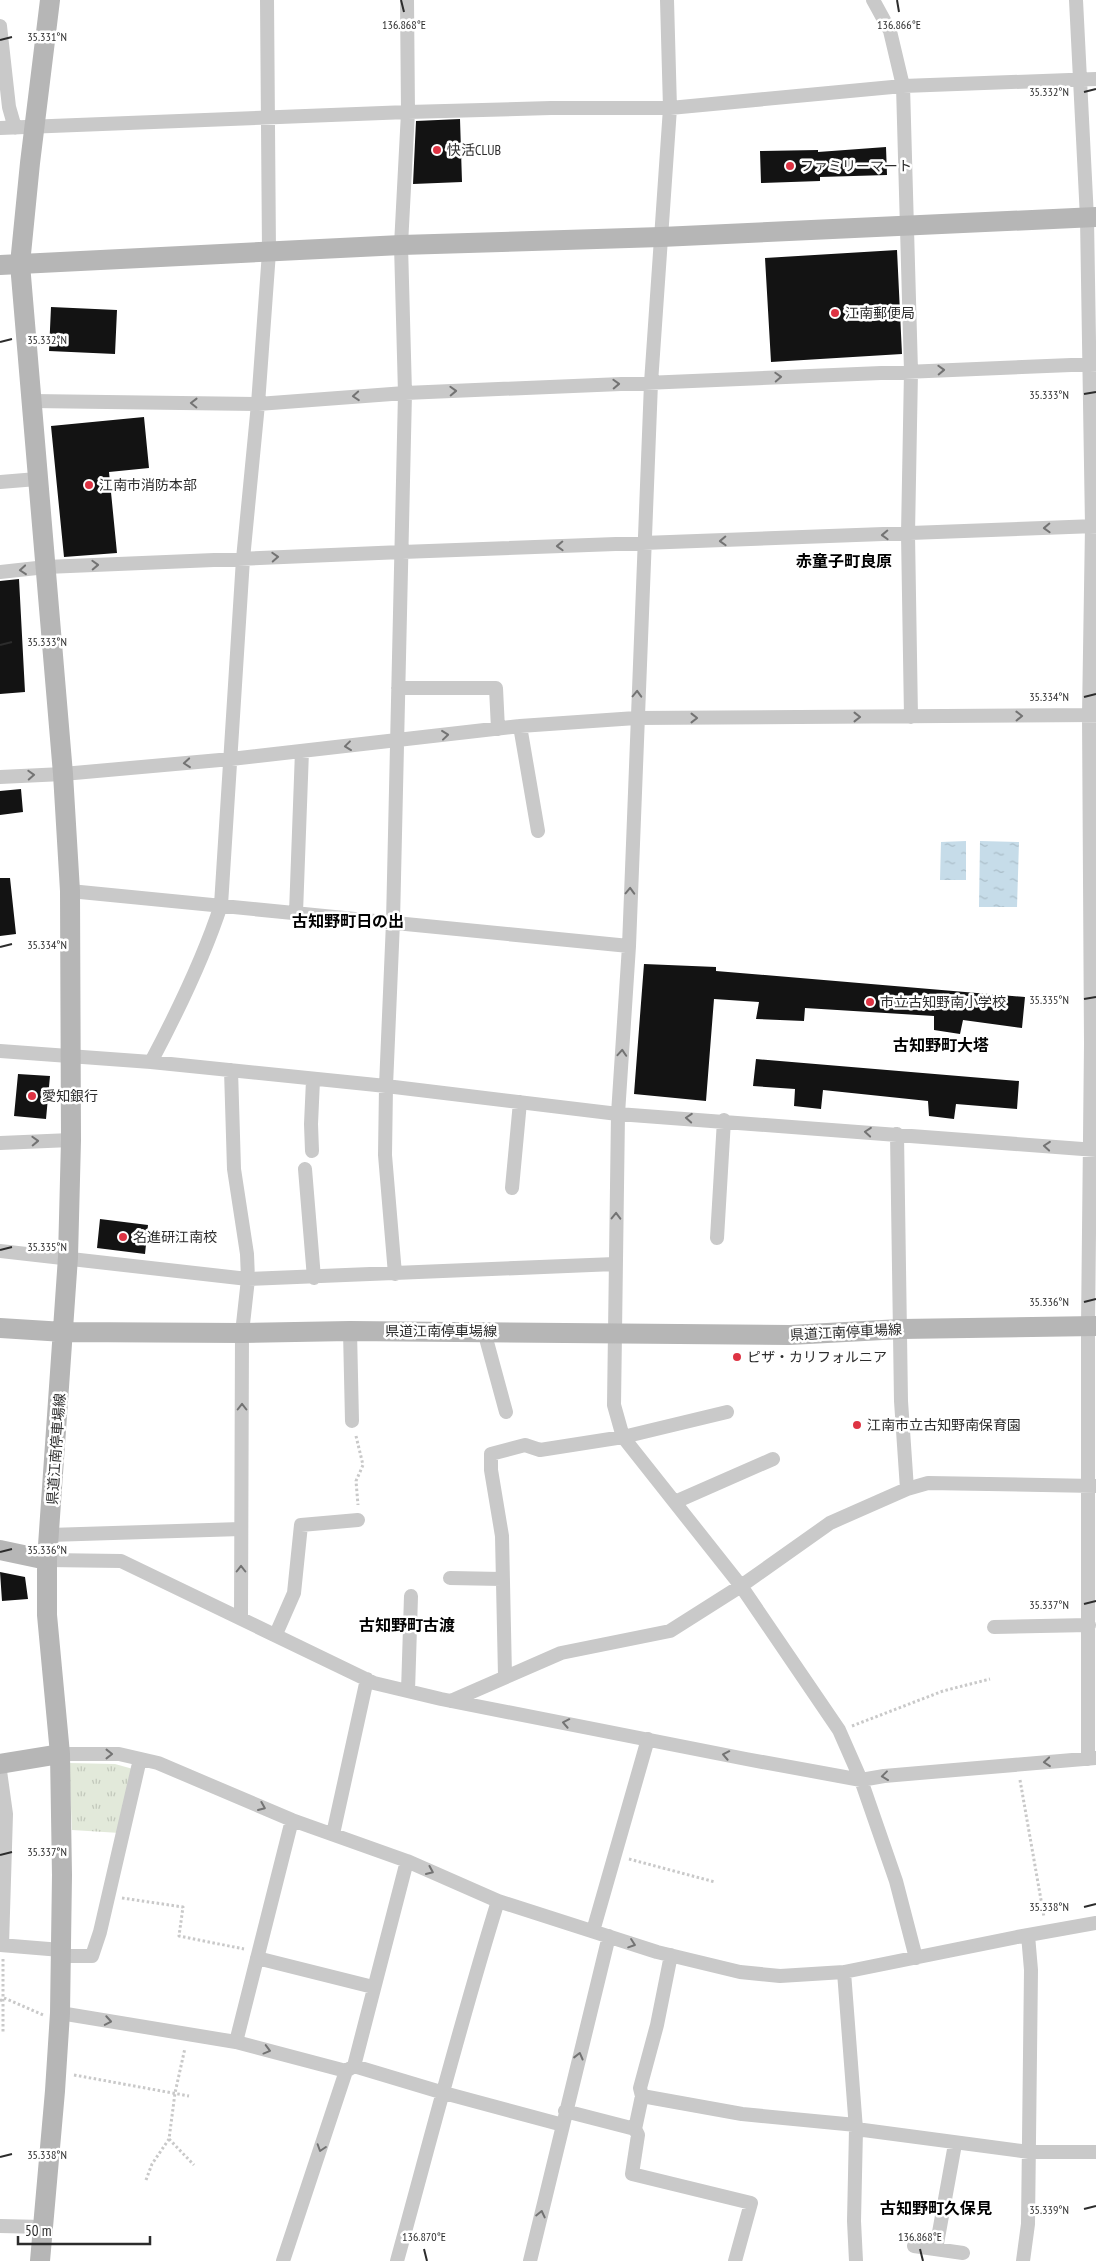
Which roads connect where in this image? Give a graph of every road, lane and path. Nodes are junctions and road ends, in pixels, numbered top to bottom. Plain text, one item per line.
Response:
1 (50, 0) edge
2 (267, 0) edge
3 (407, 0) edge
4 (668, 0) edge
5 (873, 0) edge
6 (1076, 0) edge
7 (0, 26) edge
8 (1096, 79) edge
9 (1080, 80) junction
10 (903, 86) junction
11 (670, 108) junction
12 (408, 112) junction
13 (268, 118) junction
14 (24, 127) junction
15 (0, 128) edge
16 (1092, 218) edge
17 (906, 226) junction
18 (661, 237) junction
19 (401, 245) junction
20 (269, 252) junction
21 (20, 264) junction
22 (0, 265) edge
23 (1093, 364) edge
24 (911, 371) junction
25 (651, 383) junction
26 (405, 393) junction
27 (32, 401) junction
28 (258, 404) junction
29 (37, 479) junction
30 (0, 482) edge
31 (1094, 526) edge
32 (908, 534) junction
33 (643, 544) junction
34 (402, 552) junction
35 (243, 559) junction
36 (46, 567) junction
37 (0, 572) edge
38 (398, 688) junction
39 (1093, 715) edge
40 (912, 717) junction
41 (636, 718) junction
42 (520, 726) junction
43 (498, 729) junction
44 (397, 740) junction
45 (302, 751) junction
46 (231, 758) junction
47 (63, 774) junction
48 (0, 777) edge
49 (538, 832) dead end
50 (70, 891) junction
51 (221, 905) junction
52 (296, 913) junction
53 (393, 922) junction
54 (1093, 935) edge
55 (629, 946) junction
56 (1094, 1043) edge
57 (0, 1052) edge
58 (70, 1056) junction
59 (151, 1062) junction
60 (230, 1070) junction
61 (313, 1080) junction
62 (386, 1086) junction
63 (520, 1102) junction
64 (618, 1114) junction
65 (724, 1120) junction
66 (897, 1134) junction
67 (71, 1140) junction
68 (0, 1142) edge
69 (1093, 1150) edge
70 (312, 1151) dead end
71 (305, 1169) dead end
72 (512, 1188) dead end
73 (717, 1238) dead end
74 (0, 1251) edge
75 (68, 1258) junction
76 (615, 1264) junction
77 (395, 1274) junction
78 (314, 1278) junction
79 (248, 1279) junction
80 (1092, 1326) edge
81 (0, 1328) edge
82 (901, 1329) junction
83 (350, 1331) junction
84 (484, 1331) junction
85 (64, 1332) junction
86 (614, 1332) junction
87 (242, 1333) junction
88 (506, 1412) dead end
89 (727, 1412) dead end
90 (352, 1420) joint
91 (623, 1437) junction
92 (773, 1459) dead end
93 (1092, 1486) edge
94 (906, 1489) junction
95 (675, 1502) junction
96 (358, 1520) joint
97 (241, 1529) junction
98 (49, 1535) junction
99 (0, 1550) edge
100 (47, 1560) junction
101 (450, 1578) dead end
102 (502, 1579) junction
103 (741, 1586) junction
104 (410, 1596) dead end
105 (1093, 1597) edge
106 (241, 1618) junction
107 (1089, 1625) junction
108 (994, 1627) dead end
109 (276, 1634) junction
110 (505, 1676) junction
111 (990, 1678) dead end
112 (366, 1679) junction
113 (408, 1691) junction
114 (451, 1701) junction
115 (840, 1730) junction
116 (648, 1739) junction
117 (60, 1754) junction
118 (1092, 1758) edge
119 (140, 1759) junction
120 (0, 1764) edge
121 (1018, 1764) junction
122 (0, 1770) edge
123 (861, 1780) junction
124 (292, 1820) junction
125 (333, 1834) junction
126 (3, 1843) edge
127 (614, 1855) junction
128 (407, 1861) junction
129 (715, 1882) dead end
130 (108, 1896) junction
131 (498, 1901) junction
132 (1096, 1923) edge
133 (592, 1931) junction
134 (1046, 1931) junction
135 (1028, 1934) junction
136 (609, 1936) junction
137 (1, 1945) edge
138 (61, 1953) junction
139 (257, 1955) junction
140 (671, 1955) junction
141 (916, 1958) junction
142 (844, 1972) junction
143 (373, 1987) junction
144 (4, 1998) junction
145 (0, 2001) edge
146 (59, 2017) junction
147 (3, 2033) dead end
148 (188, 2035) junction
149 (236, 2042) junction
150 (350, 2068) junction
151 (56, 2072) junction
152 (174, 2092) junction
153 (444, 2093) junction
154 (189, 2096) dead end
155 (642, 2096) junction
156 (564, 2118) junction
157 (856, 2127) junction
158 (635, 2130) junction
159 (169, 2139) junction
160 (955, 2144) junction
161 (1029, 2152) junction
162 (1096, 2152) edge
163 (194, 2165) dead end
164 (146, 2180) dead end
165 (0, 2226) edge
166 (43, 2228) junction
167 (914, 2246) dead end
168 (936, 2249) junction
169 (963, 2253) dead end
170 (40, 2261) edge
171 (283, 2261) edge
172 (397, 2261) edge
173 (530, 2261) edge
174 (735, 2261) edge
175 (856, 2261) edge
176 (1024, 2261) edge

1 - 14 street
2 - 13 street
3 - 12 street
4 - 11 street
5 - 10 street
6 - 9 street
7 - 14 street
8 - 9 street
9 - 10 street
9 - 16 street
10 - 11 street
10 - 17 street
11 - 12 street
11 - 18 street
12 - 13 street
12 - 19 street
13 - 14 street
13 - 20 street
14 - 15 street
14 - 21 street
16 - 17 street
16 - 23 street
17 - 18 street
17 - 24 street
18 - 19 street
18 - 25 street
19 - 20 street
19 - 26 street
20 - 21 street
20 - 28 street
21 - 22 street
21 - 27 street
24 -> 23 street
23 - 31 street
25 -> 24 street
24 - 32 street
26 -> 25 street
25 - 33 street
26 -> 28 street
26 - 34 street
28 -> 27 street
27 - 29 street
28 - 35 street
29 - 30 street
29 - 36 street
31 -> 32 street
31 - 39 street
32 -> 33 street
32 - 40 street
33 -> 34 street
41 -> 33 street
35 -> 34 street
34 - 38 street
36 -> 35 street
35 - 46 street
36 -> 37 street
36 - 47 street
38 - 43 street
38 - 44 street
40 -> 39 street
39 - 54 street
41 -> 40 street
41 - 42 street
55 -> 41 street
42 - 43 street
42 - 49 street
44 -> 43 street
44 -> 45 street
44 - 53 street
45 - 46 street
45 - 52 street
46 -> 47 street
46 - 51 street
48 -> 47 street
47 - 50 street
50 - 51 street
50 - 58 street
51 - 52 street
51 - 59 street
52 - 53 street
53 - 55 street
53 - 62 street
54 - 56 street
64 -> 55 street
56 - 69 street
57 - 58 street
58 - 59 street
58 - 67 street
59 - 60 street
60 - 61 street
60 - 79 street
61 - 62 street
61 - 70 street
62 - 63 street
62 - 77 street
63 - 64 street
63 - 72 street
65 -> 64 street
76 -> 64 street
66 -> 65 street
65 - 73 street
69 -> 66 street
66 - 82 street
68 -> 67 street
67 - 75 street
69 - 80 street
71 - 78 street
74 - 75 street
75 - 79 street
75 - 85 street
76 - 77 street
76 - 86 street
77 - 78 street
78 - 79 street
79 - 87 street
80 - 82 street, 県道江南停車場線
80 - 93 street
81 - 85 street
82 - 86 street, 県道江南停車場線
82 - 94 street
83 - 84 street, 県道江南停車場線
83 - 87 street, 県道江南停車場線
83 - 90 street
84 - 86 street, 県道江南停車場線
84 - 88 street
85 - 87 street, 県道江南停車場線
85 - 98 street, 県道江南停車場線
86 - 91 street
97 -> 87 street
89 - 91 street
90 - 96 path
91 - 95 street
91 - 102 street
92 - 95 street
93 - 94 street
93 - 105 street
94 - 103 street
95 - 103 street
96 - 109 street
97 - 98 street
106 -> 97 street
98 - 100 street, 県道江南停車場線
99 - 100 street
100 - 106 street
100 - 117 street, 県道江南停車場線
101 - 102 street
102 - 110 street
103 - 110 street
103 - 115 street
104 - 113 street
105 - 107 street
106 - 109 street
107 - 108 street
107 - 118 street
109 - 112 street
110 - 114 street
111 - 115 path
112 - 113 street
112 - 125 street
113 - 114 street
116 -> 114 street
115 - 123 street
123 -> 116 street
116 - 127 street
117 -> 119 street
117 - 120 street
117 - 138 street, 県道江南停車場線
118 -> 121 street
119 -> 124 street
119 - 130 street
121 -> 123 street
121 - 134 path
122 - 126 street
123 - 141 street
124 - 125 street
124 - 139 street
125 - 128 street
126 - 137 street
127 - 129 path
127 - 133 street
128 -> 131 street
128 - 143 street
130 - 138 street
130 - 139 path
131 - 133 street
131 - 153 street
132 - 134 street
133 - 136 street
134 - 135 street
135 - 141 street
135 - 161 street
136 -> 140 street
156 -> 136 street
137 - 138 street
137 - 144 path
138 - 146 street, 県道江南停車場線
139 - 143 street
139 - 149 street
140 - 142 street
140 - 155 street
141 - 142 street
142 - 157 street
143 - 150 street
144 - 145 path
144 - 146 path
144 - 147 path
146 -> 148 street
146 - 151 street, 県道江南停車場線
148 - 149 street
148 - 152 path
149 -> 150 street
150 - 153 street
150 -> 171 street
151 - 152 path
151 - 166 street, 県道江南停車場線
152 - 154 path
152 - 159 path
153 - 156 street
153 - 172 street
155 - 157 street
155 - 158 street
156 - 158 street
173 -> 156 street
157 - 160 street
157 - 175 street
158 - 174 street
159 - 163 path
159 - 164 path
160 - 161 street
160 - 168 street
161 - 162 street
161 - 176 street
165 - 166 street
166 - 170 street, 県道江南停車場線
167 - 168 street
168 - 169 street

